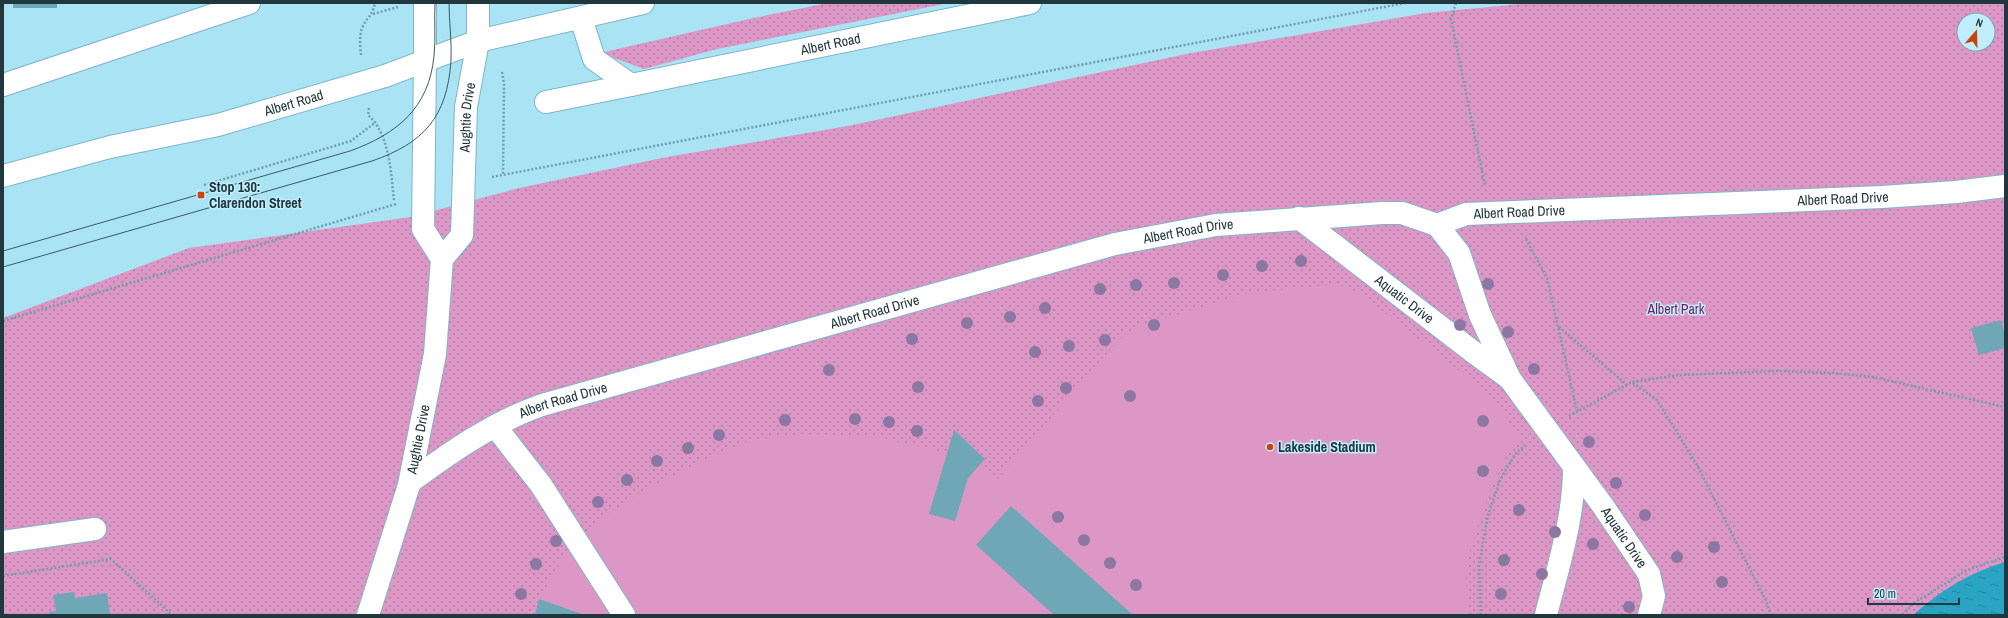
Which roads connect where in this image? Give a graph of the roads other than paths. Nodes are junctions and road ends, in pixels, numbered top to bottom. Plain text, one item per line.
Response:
1 (249, 3) edge
2 (478, 3) edge
3 (643, 3) edge
4 (1030, 3) edge
5 (415, 4) edge
6 (581, 18) junction
7 (478, 41) junction
8 (425, 61) junction
9 (631, 84) junction
10 (3, 85) edge
11 (546, 102) dead end
12 (3, 176) edge
13 (2005, 186) edge
14 (1299, 218) junction
15 (1437, 225) junction
16 (442, 259) junction
17 (1510, 379) junction
18 (495, 426) junction
19 (1574, 468) junction
20 (410, 482) junction
21 (95, 529) dead end
22 (3, 542) edge
23 (368, 615) edge
24 (624, 615) edge
25 (1546, 615) edge
26 (1649, 615) edge

1 - 10 street
2 - 7 street, Aughtie Drive
3 - 6 street, Albert Road
4 - 9 street, Albert Road
5 - 8 street
6 - 7 street, Albert Road
6 - 9 street
7 - 8 street, Albert Road
7 - 16 street, Aughtie Drive
8 - 12 street, Albert Road
8 - 16 street
9 - 11 street, Albert Road
13 - 15 street, Albert Road Drive
14 - 15 street, Albert Road Drive
14 - 17 street, Aquatic Drive
14 - 18 street, Albert Road Drive
15 - 17 street, Aquatic Drive
16 - 20 street, Aughtie Drive
17 - 19 street, Aquatic Drive
18 - 20 street, Albert Road Drive
18 - 24 street
19 - 25 street
19 - 26 street, Aquatic Drive
20 - 23 street, Aughtie Drive
21 - 22 street

